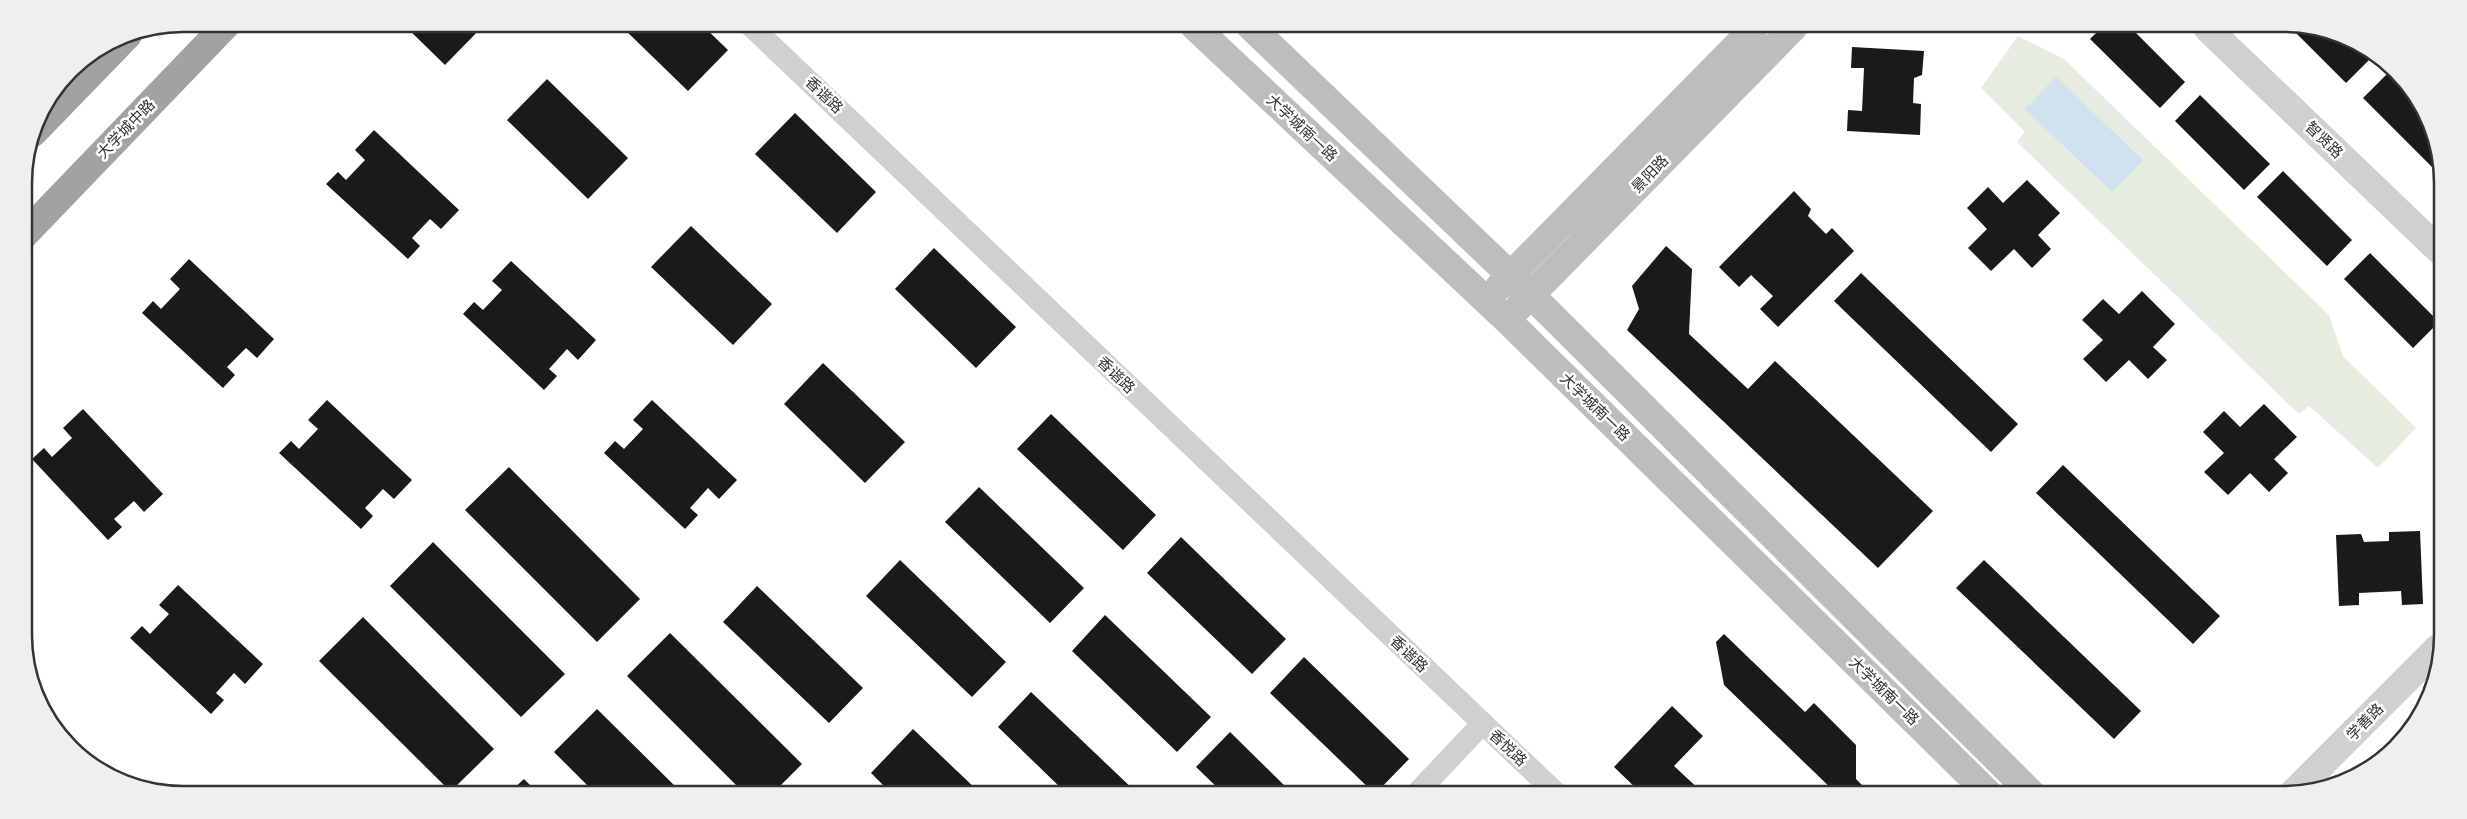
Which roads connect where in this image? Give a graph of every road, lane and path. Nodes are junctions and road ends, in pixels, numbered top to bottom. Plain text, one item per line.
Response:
1 (1257, 32) edge
2 (1750, 32) edge
3 (1789, 32) edge
4 (2211, 32) edge
5 (218, 33) edge
6 (758, 33) edge
7 (1201, 33) edge
8 (114, 50) edge
9 (48, 118) edge
10 (33, 226) edge
11 (2434, 245) edge
12 (1510, 275) junction
13 (1531, 295) junction
14 (1486, 302) junction
15 (1507, 320) junction
16 (2433, 653) edge
17 (1482, 724) junction
18 (2301, 785) edge
19 (1424, 786) edge
20 (1548, 786) edge
21 (1981, 786) edge
22 (2024, 786) edge

1 - 12 main road, 大学城南一路
2 - 12 main road, 景阳路
3 - 13 main road, 景阳路
4 - 11 street, 智贤路
5 - 10 highway, 大学城中路
6 - 17 street, 香谐路
7 - 14 main road, 大学城南一路
8 - 9 highway
12 - 13 main road, 大学城南一路
12 - 14 main road, 景阳路
13 - 15 main road, 景阳路
13 - 22 main road, 大学城南一路
14 - 15 main road, 大学城南一路
15 - 21 main road, 大学城南一路
16 - 18 street, 学善路
17 - 19 street
17 - 20 street, 香悦路

